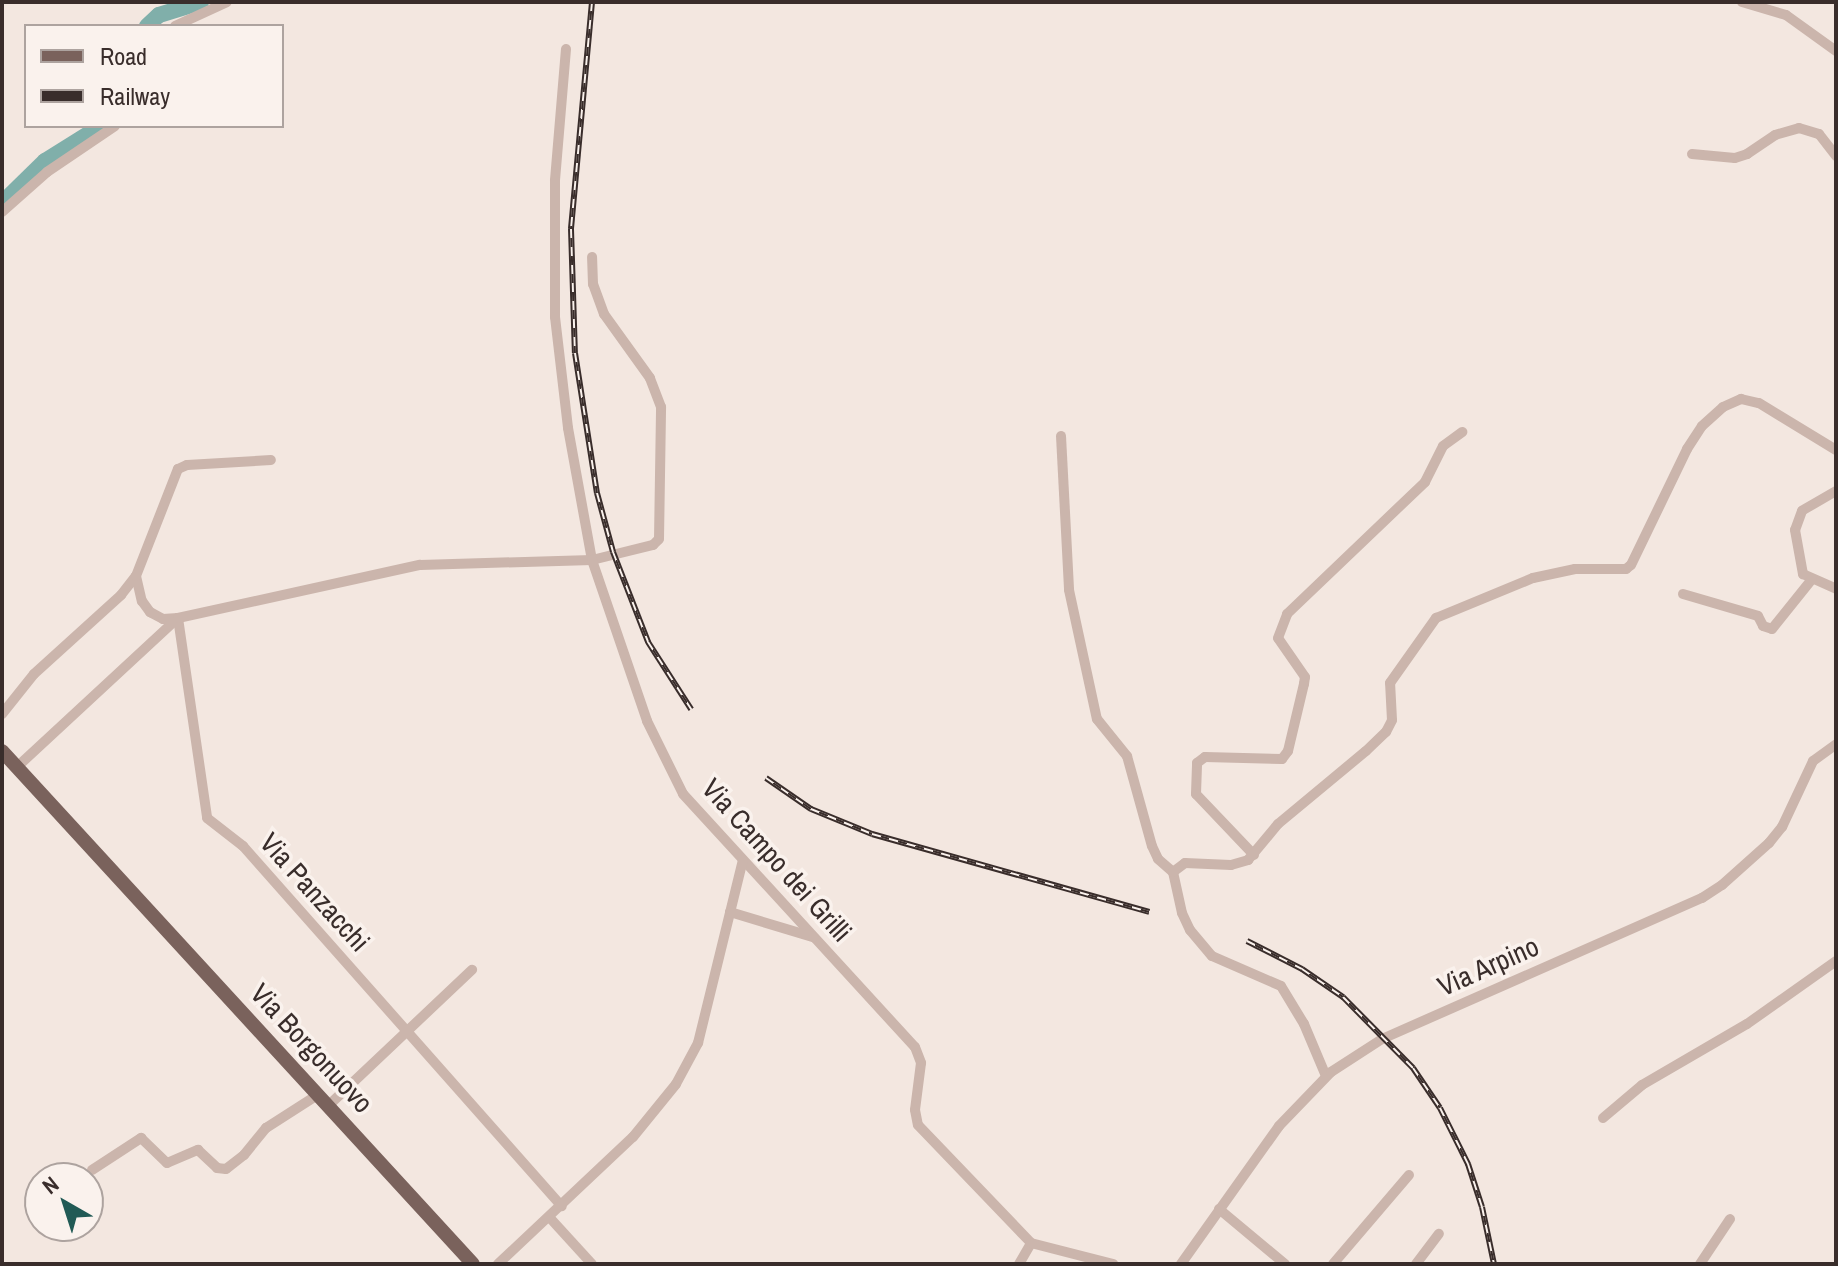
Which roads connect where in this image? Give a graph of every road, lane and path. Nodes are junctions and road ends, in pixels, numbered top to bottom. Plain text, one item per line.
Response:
1 (227, 2) edge
2 (1742, 2) edge
3 (179, 24) edge
4 (566, 49) dead end
5 (1836, 51) edge
6 (112, 128) edge
7 (1692, 154) dead end
8 (1836, 156) edge
9 (2, 212) edge
10 (592, 257) dead end
11 (1462, 432) dead end
12 (1061, 436) dead end
13 (1836, 450) edge
14 (271, 460) dead end
15 (1836, 491) edge
16 (592, 560) junction
17 (136, 576) junction
18 (1812, 579) junction
19 (1836, 589) edge
20 (1683, 594) dead end
21 (178, 618) junction
22 (2, 714) edge
23 (1836, 744) edge
24 (2, 751) edge
25 (17, 767) junction
26 (1254, 855) junction
27 (743, 860) junction
28 (1173, 872) junction
29 (730, 912) junction
30 (814, 937) junction
31 (1836, 961) edge
32 (472, 970) dead end
33 (407, 1031) junction
34 (1326, 1076) junction
35 (324, 1099) junction
36 (1603, 1118) dead end
37 (104, 1162) edge
38 (1409, 1175) dead end
39 (562, 1206) junction
40 (1219, 1209) junction
41 (550, 1218) junction
42 (1730, 1219) dead end
43 (1439, 1234) dead end
44 (1031, 1243) junction
45 (473, 1264) edge
46 (498, 1264) edge
47 (592, 1264) edge
48 (1019, 1264) edge
49 (1113, 1264) edge
50 (1181, 1264) edge
51 (1285, 1264) edge
52 (1333, 1264) edge
53 (1416, 1264) edge
54 (1700, 1264) edge

1 - 3 street
2 - 5 street
4 - 16 street, Via Campo dei Grilli
6 - 9 street
7 - 8 street
10 - 16 street
11 - 26 street
12 - 28 street
13 - 26 street
14 - 17 street
15 - 18 street
16 - 21 street
16 - 27 street, Via Campo dei Grilli
17 - 21 street
17 - 22 street
18 - 19 street
18 - 20 street
21 - 25 street
21 - 33 street, Via Panzacchi
23 - 34 street, Via Arpino
24 - 25 main road, Via Borgonuovo
25 - 35 main road, Via Borgonuovo
26 - 28 street
27 - 29 street
27 - 30 street, Via Campo dei Grilli
28 - 34 street
29 - 30 street
29 - 39 street
30 - 44 street, Via Campo dei Grilli
31 - 36 street
32 - 33 street
33 - 35 street
33 - 39 street, Via Panzacchi
34 - 40 street, Via Arpino
35 - 37 street
35 - 45 main road, Via Borgonuovo
38 - 52 street
39 - 41 street
40 - 50 street, Via Arpino
40 - 51 street
41 - 46 street
41 - 47 street
42 - 54 street
43 - 53 street
44 - 48 street
44 - 49 street

